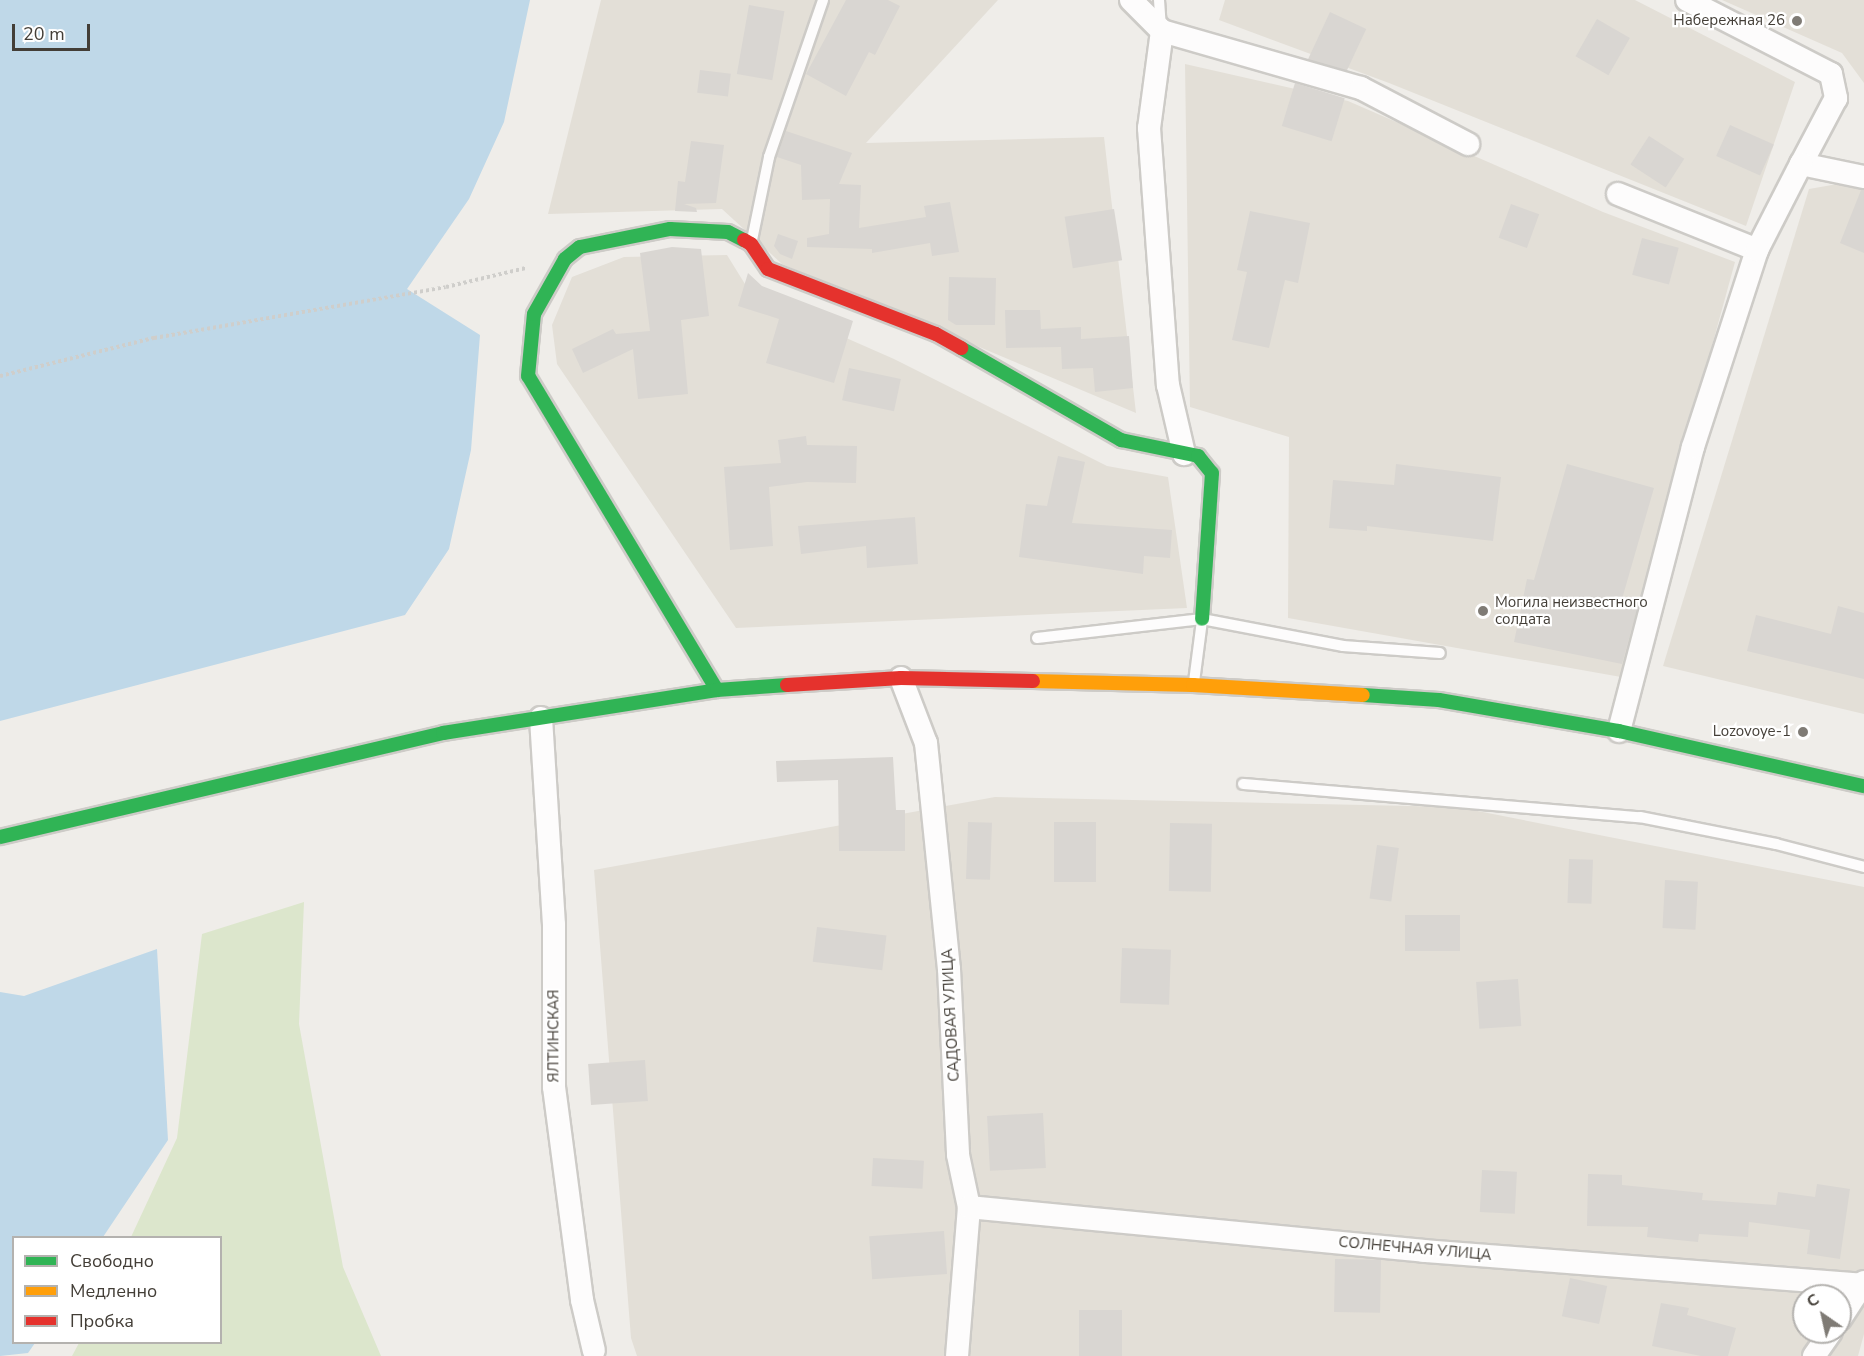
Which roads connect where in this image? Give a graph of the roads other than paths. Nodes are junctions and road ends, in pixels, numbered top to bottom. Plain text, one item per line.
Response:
1 (823, 0) edge
2 (1131, 0) edge
3 (1160, 0) edge
4 (1687, 0) edge
5 (1162, 31) junction
6 (1468, 144) dead end
7 (1801, 164) junction
8 (1864, 177) edge
9 (1618, 194) dead end
10 (751, 243) junction
11 (1757, 250) junction
12 (1184, 454) junction
13 (1202, 619) junction
14 (1037, 638) dead end
15 (1440, 653) dead end
16 (901, 678) junction
17 (1193, 685) junction
18 (717, 690) junction
19 (541, 718) junction
20 (1619, 731) junction
21 (1243, 784) dead end
22 (1864, 786) edge
23 (0, 837) edge
24 (1864, 867) edge
25 (969, 1207) junction
26 (1863, 1284) edge
27 (1852, 1301) edge
28 (594, 1351) dead end
29 (957, 1356) edge

1 - 10 lane
2 - 5 street
3 - 5 lane
4 - 7 street
5 - 6 street
5 - 12 street
7 - 8 street
7 - 11 street
9 - 11 street
10 - 12 main road
10 - 18 main road
11 - 20 street
12 - 13 main road
13 - 14 lane
13 - 15 lane
13 - 17 lane
16 - 17 main road
16 - 18 main road
16 - 25 street, САДОВАЯ УЛИЦА
17 - 20 main road
18 - 19 main road
19 - 23 main road
19 - 28 street, ЯЛТИНСКАЯ
20 - 22 main road
21 - 24 lane
25 - 26 street, СОЛНЕЧНАЯ УЛИЦА
25 - 29 street, САДОВАЯ УЛИЦА
26 - 27 street

